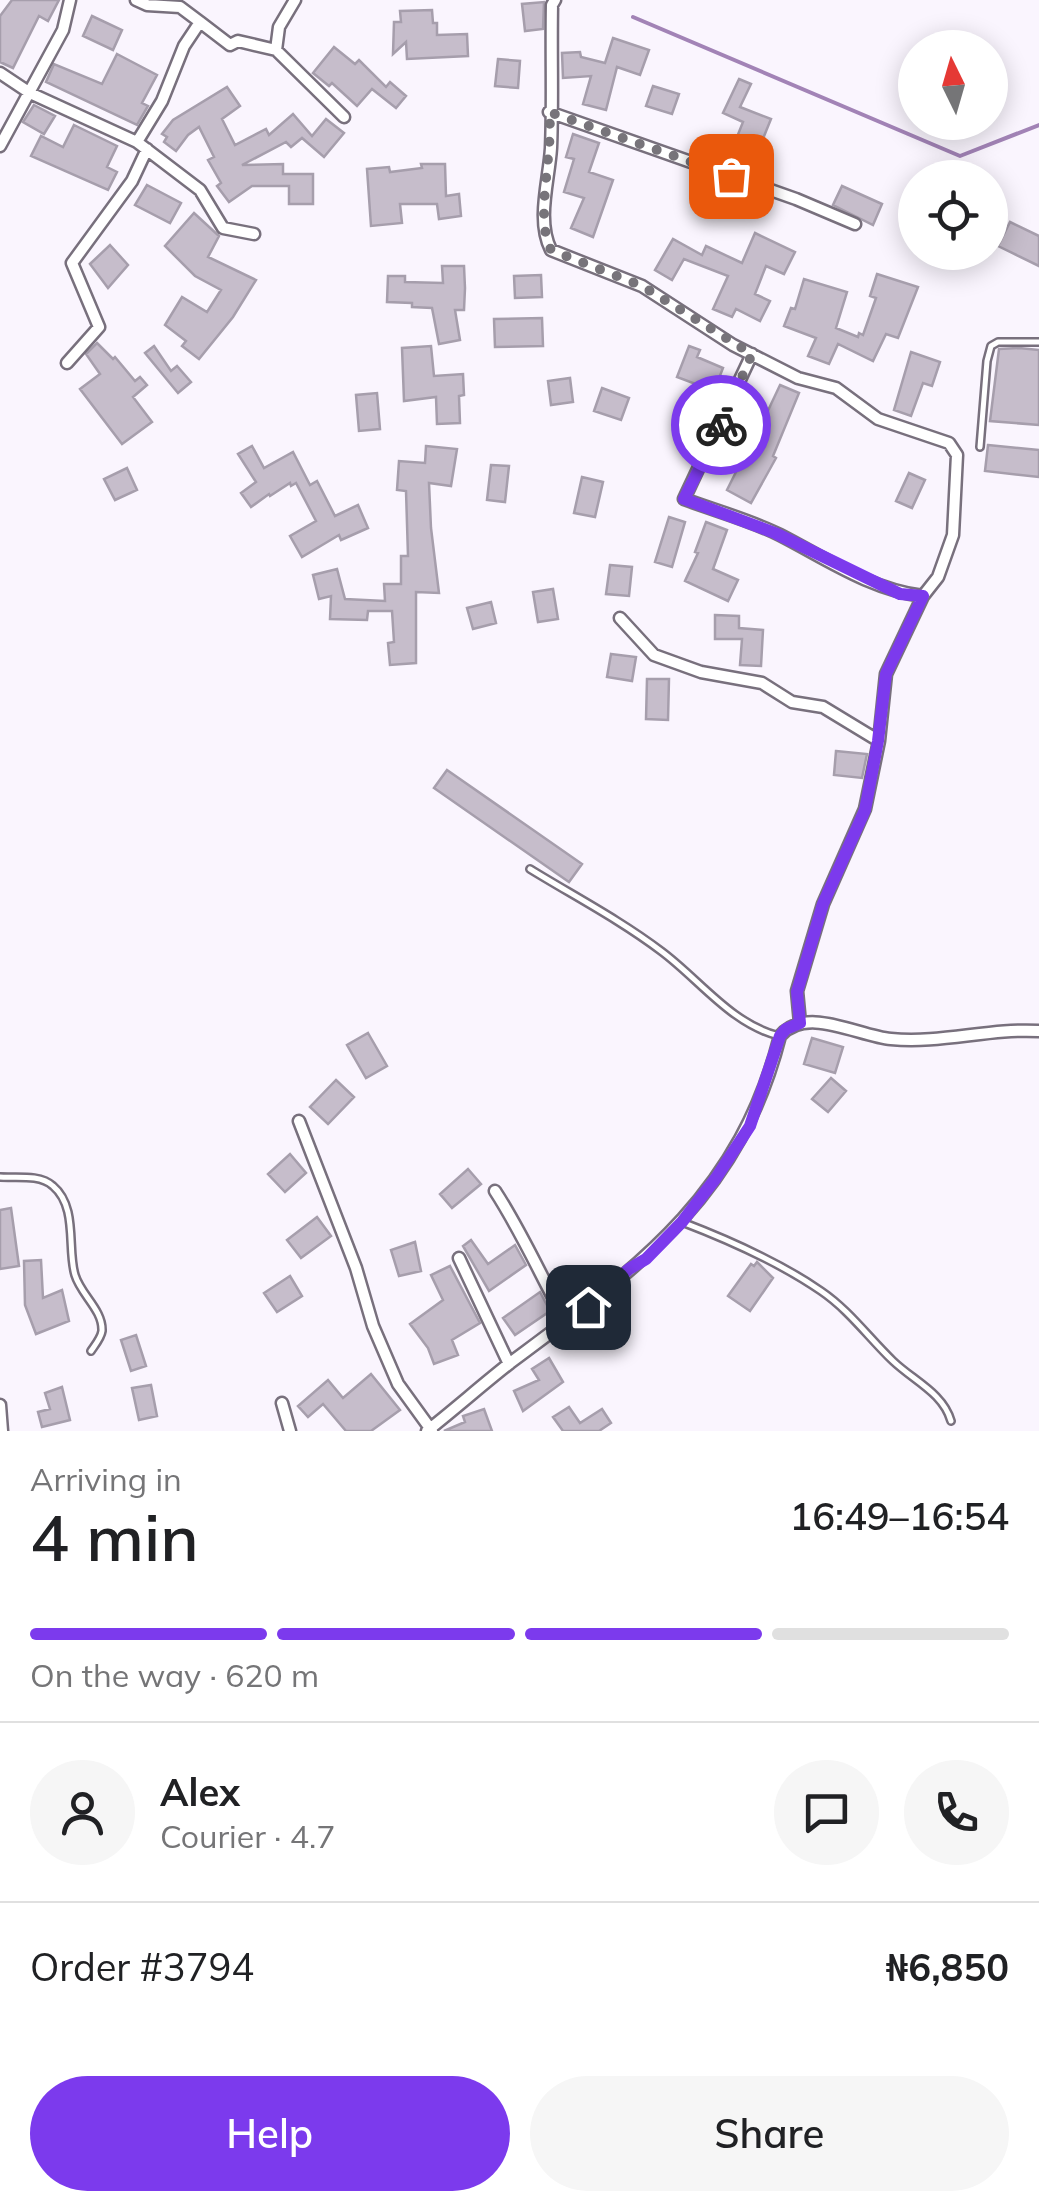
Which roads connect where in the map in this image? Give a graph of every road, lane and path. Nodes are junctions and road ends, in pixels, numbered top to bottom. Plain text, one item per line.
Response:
1 (70, 0) edge
2 (136, 0) edge
3 (295, 0) edge
4 (555, 0) edge
5 (200, 22) junction
6 (276, 50) junction
7 (0, 74) edge
8 (30, 93) junction
9 (549, 112) junction
10 (344, 117) dead end
11 (142, 145) junction
12 (0, 146) edge
13 (854, 224) dead end
14 (254, 234) dead end
15 (1039, 342) edge
16 (752, 354) junction
17 (67, 362) dead end
18 (980, 447) dead end
19 (923, 596) junction
20 (620, 618) dead end
21 (878, 741) junction
22 (530, 869) dead end
23 (800, 1023) junction
24 (1039, 1031) edge
25 (780, 1036) junction
26 (299, 1121) dead end
27 (0, 1177) edge
28 (495, 1191) dead end
29 (682, 1222) junction
30 (458, 1258) dead end
31 (567, 1323) junction
32 (91, 1352) dead end
33 (508, 1364) junction
34 (282, 1403) dead end
35 (0, 1405) edge
36 (951, 1421) dead end
37 (430, 1430) edge
38 (2, 1431) edge
39 (290, 1431) edge

1 - 8 street
2 - 5 street
3 - 6 street
4 - 9 street
5 - 6 street
5 - 11 street
6 - 10 street
7 - 8 street
8 - 11 street
8 - 12 street
9 - 13 street
9 - 16 street
11 - 14 street
11 - 17 street
15 - 18 lane
16 - 19 street
16 - 19 street
19 - 21 street
20 - 21 street
21 - 23 street
22 - 25 lane
23 - 24 street
23 - 25 street
25 - 29 street
26 - 37 street
27 - 32 lane
28 - 31 street
29 - 31 street
29 - 36 lane
30 - 33 street
31 - 33 street
33 - 37 street
34 - 39 street
35 - 38 street

